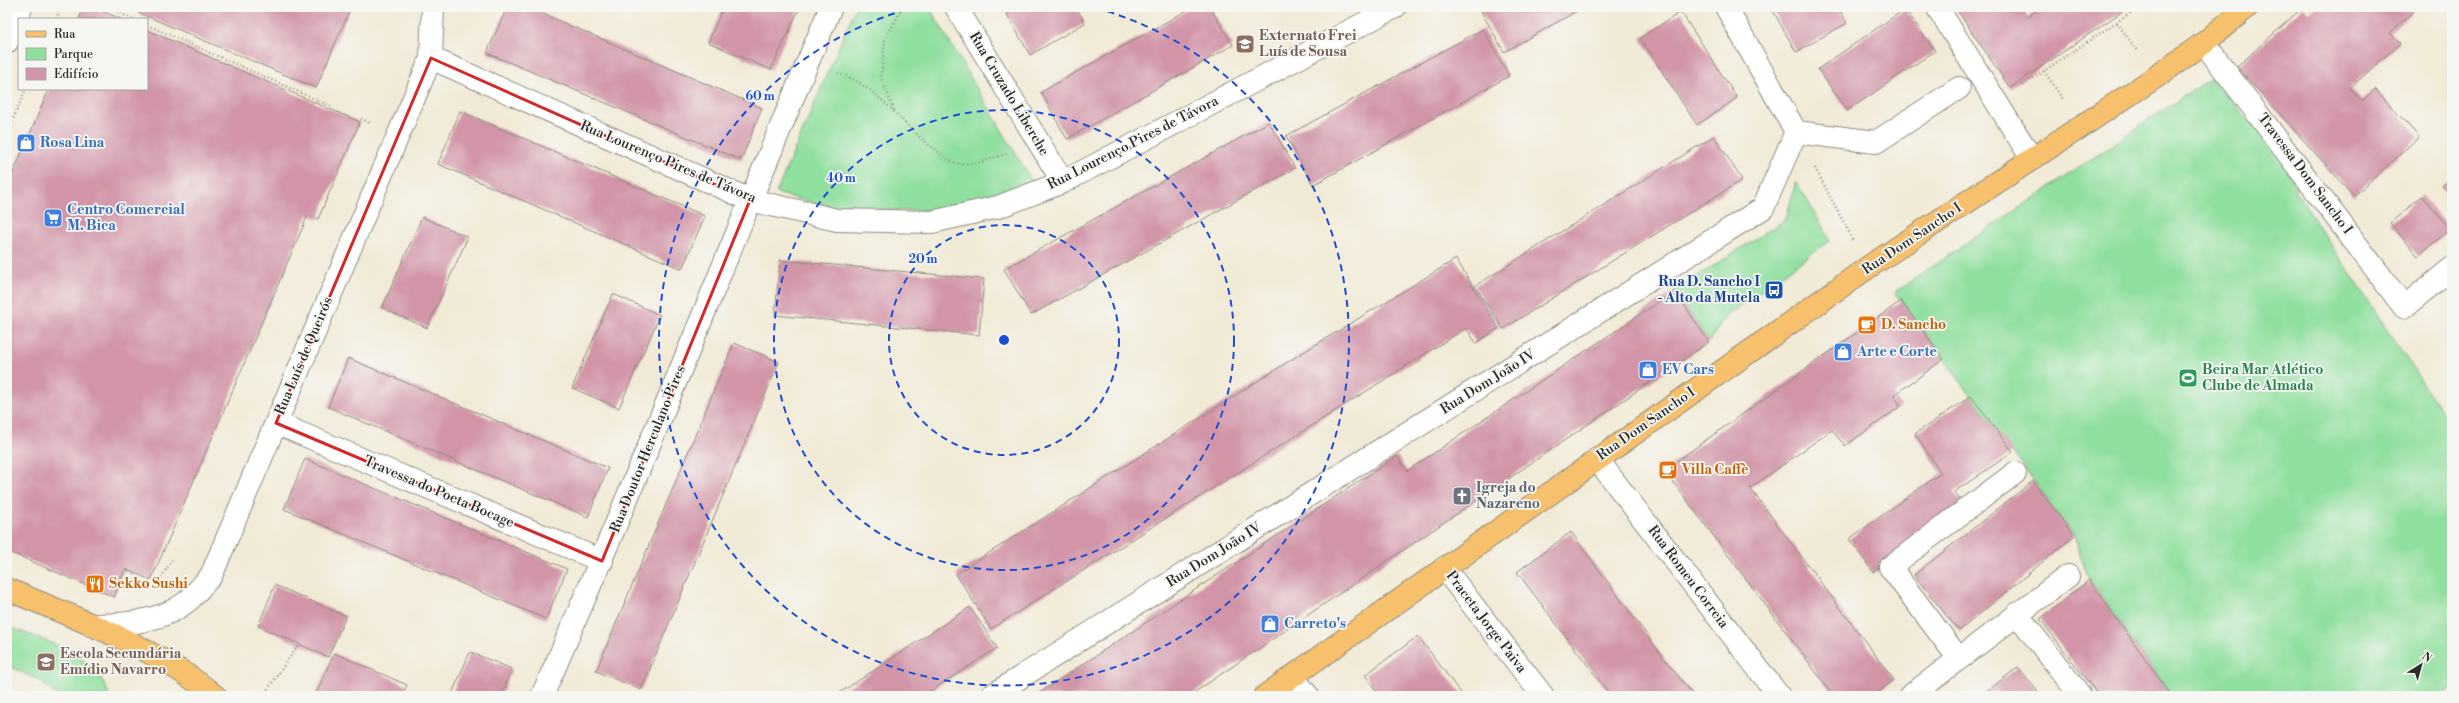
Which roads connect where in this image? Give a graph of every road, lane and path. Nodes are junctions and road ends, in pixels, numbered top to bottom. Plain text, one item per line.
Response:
1 (22, 7) edge
2 (61, 7) edge
3 (106, 7) edge
4 (433, 7) edge
5 (831, 7) edge
6 (906, 7) edge
7 (956, 7) edge
8 (1395, 7) edge
9 (1726, 7) edge
10 (1937, 7) edge
11 (2139, 7) edge
12 (2247, 7) edge
13 (56, 18) edge
14 (132, 18) edge
15 (148, 25) edge
16 (7, 42) edge
17 (2204, 43) junction
18 (431, 58) junction
19 (835, 72) dead end
20 (1959, 88) dead end
21 (2019, 88) dead end
22 (26, 90) edge
23 (333, 107) dead end
24 (895, 113) junction
25 (1796, 132) junction
26 (7, 134) edge
27 (1014, 151) dead end
28 (2032, 159) junction
29 (1063, 182) junction
30 (750, 200) junction
31 (1847, 230) dead end
32 (2452, 268) edge
33 (276, 423) junction
34 (1597, 459) junction
35 (2015, 473) dead end
36 (172, 560) dead end
37 (602, 561) junction
38 (1444, 568) junction
39 (2068, 576) dead end
40 (153, 586) dead end
41 (7, 589) edge
42 (2018, 614) junction
43 (91, 625) junction
44 (299, 644) dead end
45 (1959, 659) junction
46 (1293, 677) junction
47 (2079, 694) dead end
48 (215, 696) edge
49 (263, 696) edge
50 (542, 696) edge
51 (991, 696) edge
52 (1265, 696) edge
53 (1308, 696) edge
54 (1543, 696) edge
55 (1778, 696) edge
56 (1910, 696) edge

1 - 16 street
2 - 13 path
3 - 14 path
4 - 18 street, Rua Luís de Queirós
5 - 30 street
6 - 24 path
7 - 29 street, Rua Cruzado Liberche
8 - 29 street, Rua Lourenço Pires de Távora
9 - 25 street
10 - 28 street
11 - 21 path
12 - 17 main road, Rua Dom Sancho I
15 - 23 path
17 - 28 main road, Rua Dom Sancho I
17 - 32 street, Travessa Dom Sancho I
18 - 30 street, Rua Lourenço Pires de Távora
18 - 33 street, Rua Luís de Queirós
19 - 24 path
20 - 25 street
22 - 26 path
24 - 27 path
25 - 31 path
25 - 51 street, Rua Dom João IV
28 - 34 main road, Rua Dom Sancho I
29 - 30 street, Rua Lourenço Pires de Távora
30 - 37 street, Rua Doutor Herculano Pires
33 - 37 street, Travessa do Poeta Bocage
33 - 43 street, Rua Luís de Queirós
34 - 38 main road, Rua Dom Sancho I
34 - 55 street, Rua Romeu Correia
35 - 45 street
36 - 40 path
37 - 50 street, Rua Doutor Herculano Pires
38 - 46 main road, Rua Dom Sancho I
38 - 54 street, Praceta Jorge Paiva
39 - 42 street
41 - 43 main road
42 - 45 street
42 - 47 street
43 - 48 main road
44 - 49 path
45 - 56 street
46 - 52 main road, Rua Dom Sancho I
46 - 53 street

